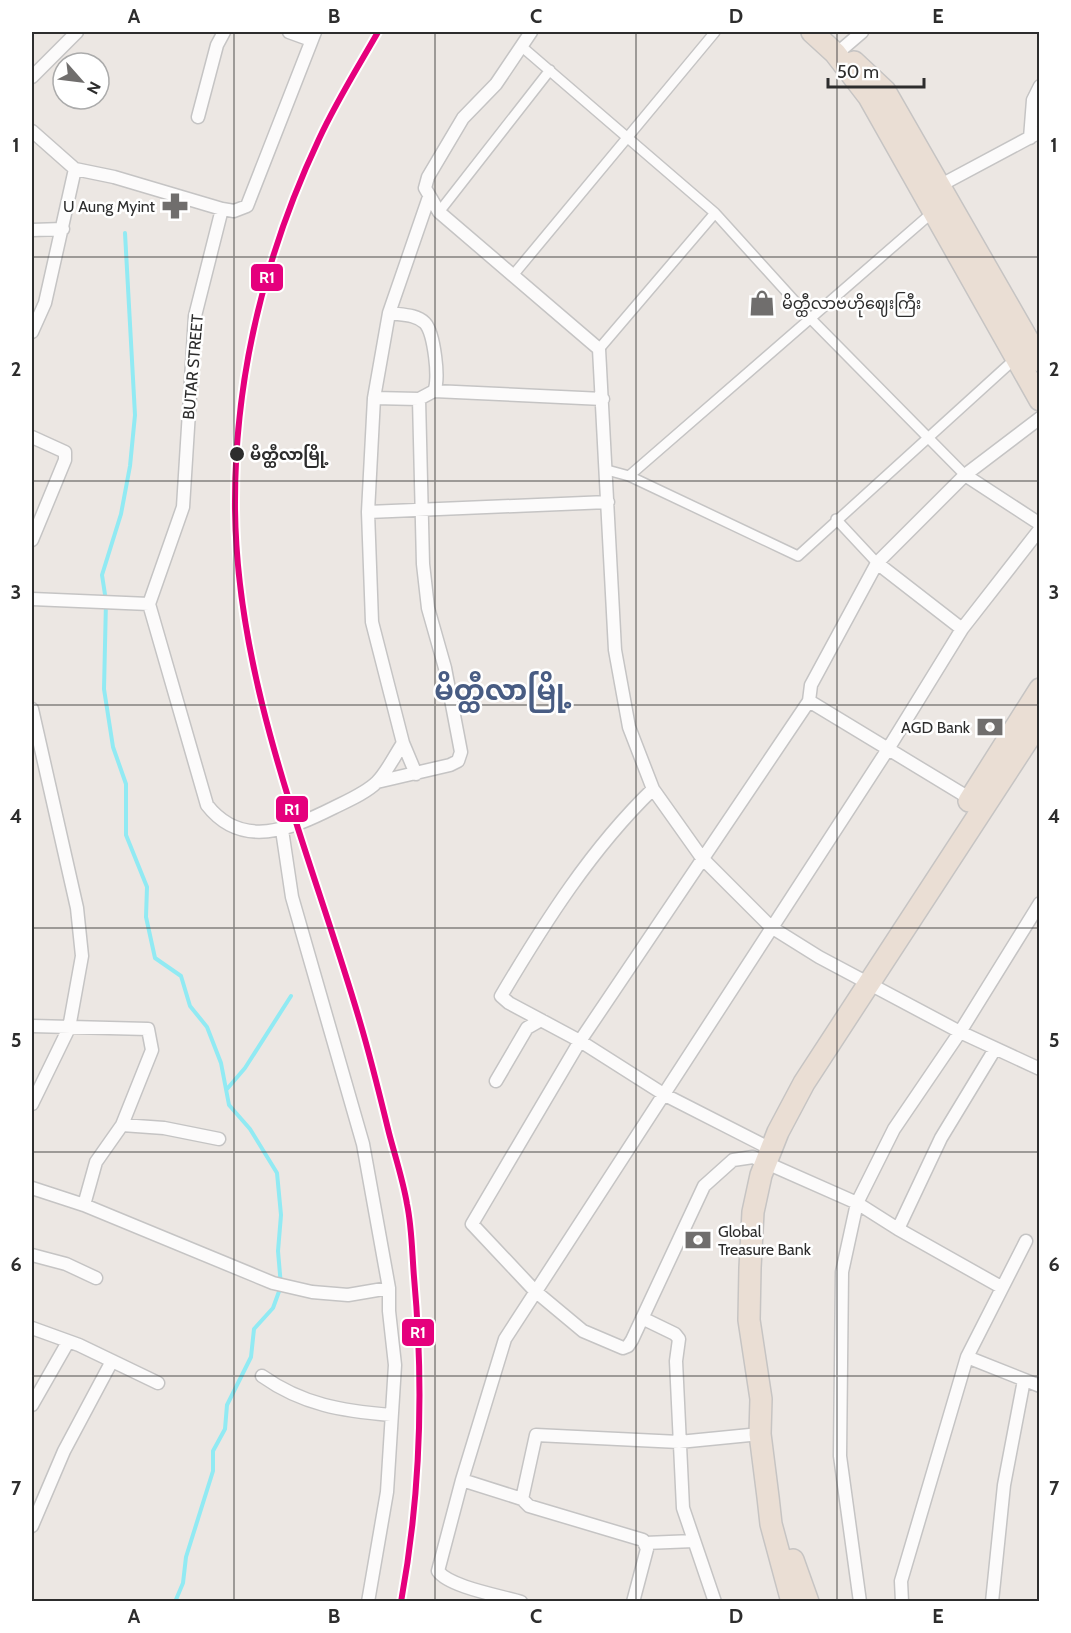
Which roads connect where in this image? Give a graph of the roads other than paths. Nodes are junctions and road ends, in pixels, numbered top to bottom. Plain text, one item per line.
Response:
1 (77, 32) edge
2 (224, 32) edge
3 (289, 32) edge
4 (531, 32) edge
5 (715, 32) edge
6 (812, 32) edge
7 (825, 32) edge
8 (862, 32) edge
9 (313, 36) edge
10 (521, 46) junction
11 (841, 50) junction
12 (550, 70) junction
13 (32, 77) edge
14 (1040, 86) edge
15 (198, 117) dead end
16 (32, 131) edge
17 (1035, 135) edge
18 (629, 137) junction
19 (75, 169) junction
20 (939, 186) junction
21 (429, 197) junction
22 (222, 209) junction
23 (934, 211) junction
24 (439, 212) junction
25 (714, 213) junction
26 (63, 229) junction
27 (32, 230) edge
28 (513, 274) junction
29 (389, 314) junction
30 (811, 319) junction
31 (32, 332) edge
32 (599, 350) junction
33 (1017, 357) junction
34 (1040, 361) edge
35 (434, 391) junction
36 (374, 398) junction
37 (420, 399) junction
38 (603, 399) junction
39 (1040, 400) edge
40 (1040, 418) edge
41 (32, 437) edge
42 (927, 438) junction
43 (607, 470) junction
44 (965, 475) junction
45 (629, 476) junction
46 (608, 501) junction
47 (424, 509) junction
48 (368, 512) junction
49 (836, 519) junction
50 (1040, 524) edge
51 (1040, 529) edge
52 (32, 540) edge
53 (877, 563) junction
54 (32, 599) edge
55 (149, 604) junction
56 (962, 629) junction
57 (1040, 689) edge
58 (809, 701) junction
59 (32, 709) edge
60 (1040, 721) edge
61 (403, 743) junction
62 (888, 749) junction
63 (416, 774) junction
64 (377, 782) junction
65 (652, 789) junction
66 (977, 803) junction
67 (282, 830) junction
68 (702, 858) junction
69 (1040, 903) edge
70 (771, 927) junction
71 (863, 979) junction
72 (541, 1020) junction
73 (32, 1026) edge
74 (69, 1028) junction
75 (960, 1032) junction
76 (580, 1041) junction
77 (994, 1049) junction
78 (1040, 1069) edge
79 (496, 1081) dead end
80 (665, 1095) junction
81 (32, 1104) edge
82 (122, 1125) junction
83 (219, 1139) dead end
84 (762, 1153) junction
85 (32, 1188) edge
86 (857, 1203) junction
87 (84, 1205) junction
88 (898, 1229) junction
89 (1026, 1241) dead end
90 (32, 1255) edge
91 (96, 1278) dead end
92 (1001, 1287) junction
93 (389, 1288) junction
94 (535, 1292) junction
95 (642, 1318) junction
96 (32, 1328) edge
97 (68, 1342) junction
98 (967, 1357) junction
99 (112, 1361) junction
100 (262, 1376) dead end
101 (1024, 1380) junction
102 (158, 1383) dead end
103 (1040, 1386) edge
104 (761, 1399) junction
105 (32, 1405) edge
106 (391, 1415) junction
107 (760, 1434) junction
108 (679, 1442) junction
109 (462, 1480) junction
110 (522, 1499) junction
111 (32, 1526) edge
112 (694, 1541) junction
113 (645, 1543) junction
114 (368, 1602) edge
115 (521, 1602) edge
116 (633, 1602) edge
117 (715, 1602) edge
118 (792, 1602) edge
119 (808, 1602) edge
120 (860, 1602) edge
121 (902, 1602) edge
122 (992, 1602) edge

1 - 13 street
2 - 15 street
3 - 9 street
4 - 10 street
5 - 18 street
6 - 23 highway
7 - 11 highway
8 - 11 street
9 - 22 street
10 - 12 street
10 - 21 street
11 - 20 highway
12 - 18 street
12 - 24 street
14 - 17 street
16 - 19 street
17 - 20 street
18 - 25 street
18 - 28 street
19 - 22 street
19 - 26 street
20 - 34 highway
21 - 24 street
21 - 29 street
22 - 55 street, BUTAR STREET
23 - 30 street
23 - 33 highway
24 - 28 street
25 - 30 street
25 - 32 street
26 - 27 street
26 - 31 street
28 - 32 street
29 - 35 street
29 - 36 street
30 - 42 street
30 - 45 street
32 - 38 street
33 - 39 highway
33 - 42 street
35 - 37 street
35 - 38 street
36 - 37 street
36 - 48 street
37 - 47 street
38 - 43 street
40 - 44 street
41 - 52 street
42 - 44 street
42 - 49 street
43 - 45 street
43 - 46 street
44 - 50 street
44 - 53 street
45 - 49 street
46 - 47 street
46 - 65 street
47 - 48 street
47 - 63 street
48 - 61 street
49 - 53 street
51 - 56 street
53 - 56 street
53 - 58 street
54 - 55 street
55 - 67 street
56 - 62 street
57 - 66 highway
58 - 62 street
58 - 68 street
59 - 74 street
60 - 66 highway
61 - 63 street
61 - 64 street
62 - 66 street
62 - 70 street
63 - 64 street
64 - 67 street
65 - 68 street
65 - 72 street
66 - 71 highway
67 - 93 street
68 - 70 street
68 - 76 street
69 - 75 street
70 - 71 street
70 - 80 street
71 - 75 street
71 - 84 highway
72 - 76 street
72 - 79 street
73 - 74 street
74 - 81 street
74 - 82 street
75 - 77 street
75 - 86 street
76 - 80 street
76 - 94 street
77 - 78 street
77 - 88 street
80 - 84 street
80 - 94 street
82 - 83 street
82 - 87 street
84 - 86 street
84 - 95 street
84 - 104 highway
85 - 87 street
86 - 88 street
86 - 120 street
87 - 93 street
88 - 92 street
89 - 92 street
90 - 91 street
92 - 98 street
93 - 106 street
94 - 95 street
94 - 109 street
95 - 108 street
96 - 97 street
97 - 99 street
97 - 105 street
98 - 101 street
98 - 121 street
99 - 102 street
99 - 111 street
100 - 106 street
101 - 103 street
101 - 122 street
104 - 107 highway
104 - 119 highway
106 - 114 street
107 - 108 street
107 - 118 highway
108 - 110 street
108 - 112 street
109 - 110 street
109 - 115 street
110 - 113 street
112 - 113 street
112 - 117 street
113 - 116 street

